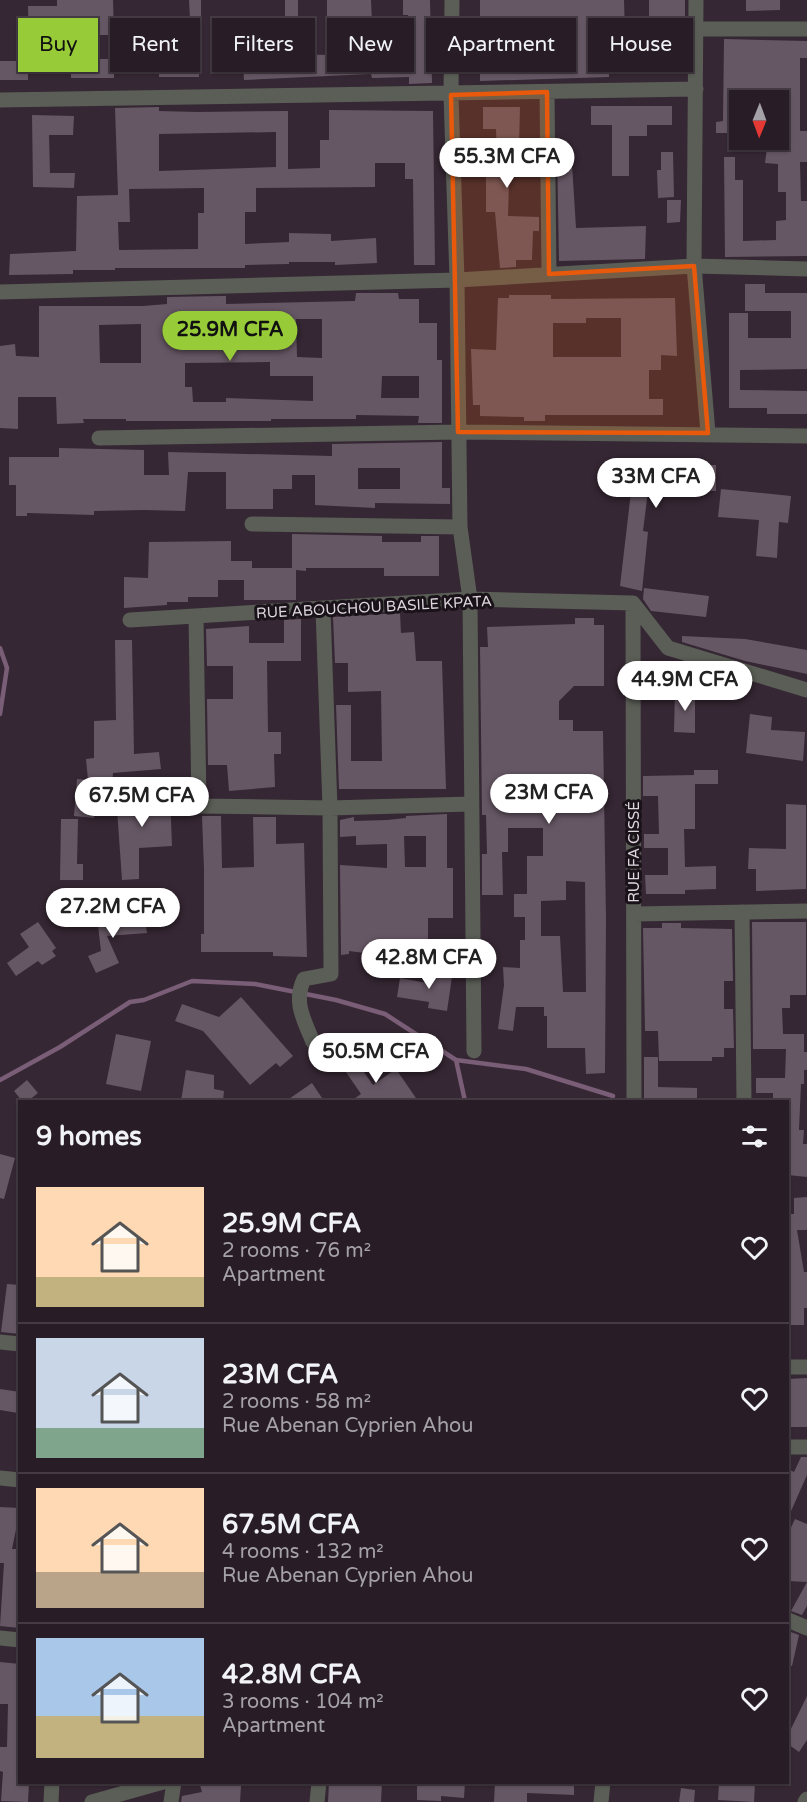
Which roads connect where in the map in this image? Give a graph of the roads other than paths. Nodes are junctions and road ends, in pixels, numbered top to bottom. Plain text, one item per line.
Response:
1 (452, 0) edge
2 (696, 0) edge
3 (697, 29) junction
4 (807, 29) edge
5 (696, 89) junction
6 (547, 92) junction
7 (451, 95) junction
8 (0, 100) edge
9 (694, 266) junction
10 (807, 268) edge
11 (549, 274) junction
12 (457, 280) junction
13 (0, 292) edge
14 (458, 432) junction
15 (708, 433) junction
16 (807, 436) edge
17 (99, 438) dead end
18 (252, 524) dead end
19 (460, 527) junction
20 (470, 599) junction
21 (633, 603) junction
22 (323, 609) junction
23 (196, 616) junction
24 (130, 620) dead end
25 (807, 690) edge
26 (471, 804) junction
27 (330, 808) junction
28 (807, 911) edge
29 (742, 912) junction
30 (634, 914) junction
31 (313, 1042) dead end
32 (474, 1051) dead end
33 (634, 1100) edge
34 (744, 1100) edge
35 (0, 1342) edge
36 (18, 1344) edge
37 (789, 1367) edge
38 (807, 1367) edge
39 (789, 1447) edge
40 (807, 1447) edge
41 (0, 1478) edge
42 (18, 1480) edge
43 (789, 1620) edge
44 (807, 1628) edge
45 (0, 1638) edge
46 (18, 1640) edge
47 (52, 1784) edge
48 (156, 1784) edge
49 (174, 1784) edge
50 (319, 1784) edge
51 (603, 1784) edge
52 (51, 1802) edge
53 (92, 1802) edge
54 (171, 1802) edge
55 (317, 1802) edge
56 (601, 1802) edge

1 - 7 street
2 - 3 street
3 - 4 street
3 - 5 street
5 - 6 street
5 - 9 street
6 - 7 street
6 - 11 street
7 - 8 street
7 - 12 street
9 - 10 street
9 - 11 street
9 - 15 street
11 - 12 street
12 - 13 street
12 - 14 street
14 - 15 street
14 - 17 street
14 - 19 street
15 - 16 street
18 - 19 street
19 - 20 street
20 - 21 street, RUE ABOUCHOU BASILE KPATA
20 - 22 street, RUE ABOUCHOU BASILE KPATA
20 - 26 street
21 - 25 street
21 - 30 street, RUE FA CISSÉ
22 - 23 street, RUE ABOUCHOU BASILE KPATA
22 - 27 street
23 - 24 street, RUE ABOUCHOU BASILE KPATA
23 - 27 street
26 - 27 street
26 - 32 street
27 - 31 street
28 - 29 street
29 - 30 street
29 - 34 street
30 - 33 street, RUE FA CISSÉ
35 - 36 street
37 - 38 street
39 - 40 street
41 - 42 street
43 - 44 street
45 - 46 street
47 - 52 street
48 - 53 street
49 - 54 street
50 - 55 street
51 - 56 street

